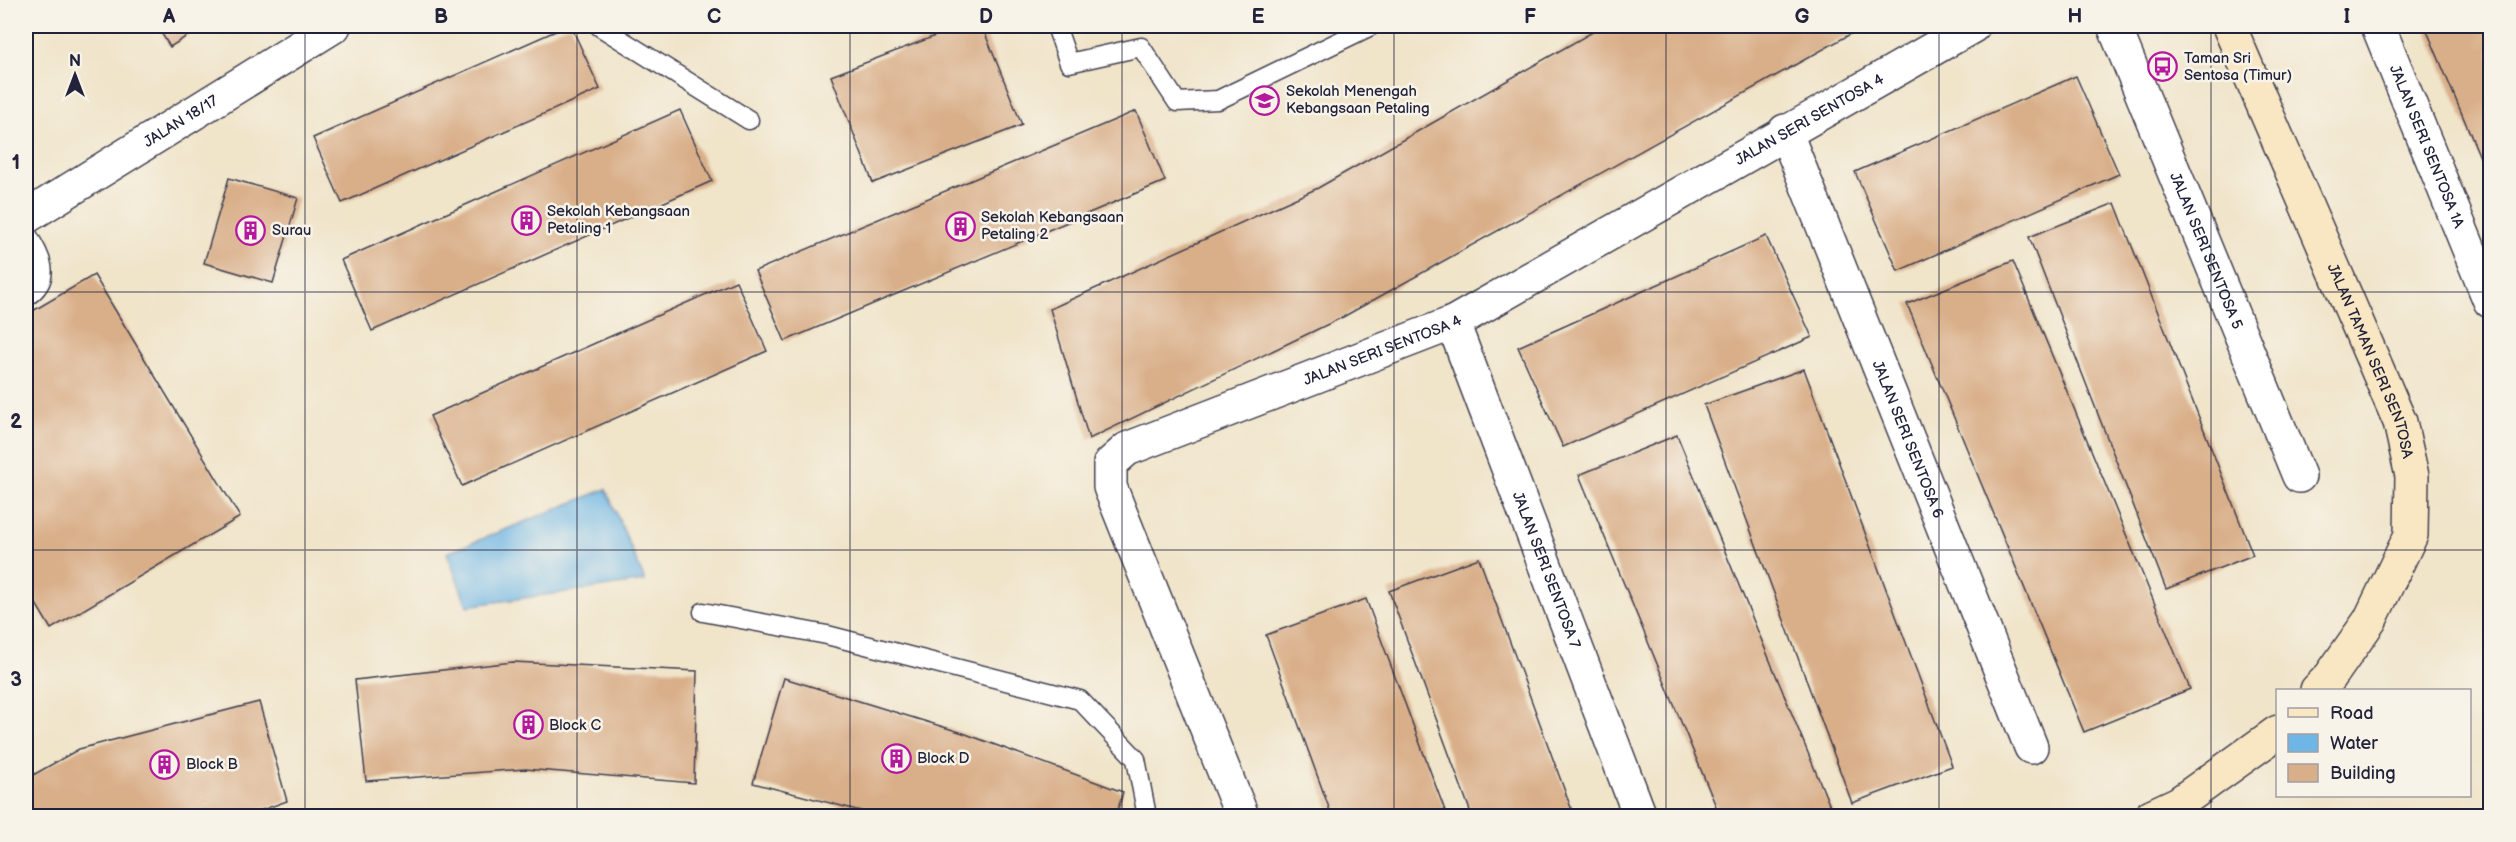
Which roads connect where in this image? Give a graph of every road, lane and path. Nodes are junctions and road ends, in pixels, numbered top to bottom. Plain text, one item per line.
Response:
1 (334, 26) edge
2 (599, 26) edge
3 (1056, 26) edge
4 (1371, 26) edge
5 (1972, 26) edge
6 (2114, 26) edge
7 (2229, 26) edge
8 (2378, 26) edge
9 (749, 120) dead end
10 (1785, 131) junction
11 (26, 217) edge
12 (26, 232) edge
13 (26, 297) edge
14 (2490, 301) edge
15 (1453, 323) junction
16 (2299, 476) dead end
17 (704, 612) dead end
18 (2318, 689) edge
19 (2276, 733) edge
20 (2031, 747) dead end
21 (1147, 816) edge
22 (1242, 816) edge
23 (1640, 816) edge
24 (2151, 816) edge

1 - 11 street, JALAN 18/17
2 - 9 lane
3 - 4 lane
5 - 10 street, JALAN SERI SENTOSA 4
6 - 16 street, JALAN SERI SENTOSA 5
7 - 18 main road, JALAN TAMAN SERI SENTOSA
8 - 14 street, JALAN SERI SENTOSA 1A
10 - 15 street, JALAN SERI SENTOSA 4
10 - 20 street, JALAN SERI SENTOSA 6
12 - 13 lane
15 - 22 street, JALAN SERI SENTOSA 4
15 - 23 street, JALAN SERI SENTOSA 7
17 - 21 lane
19 - 24 main road

